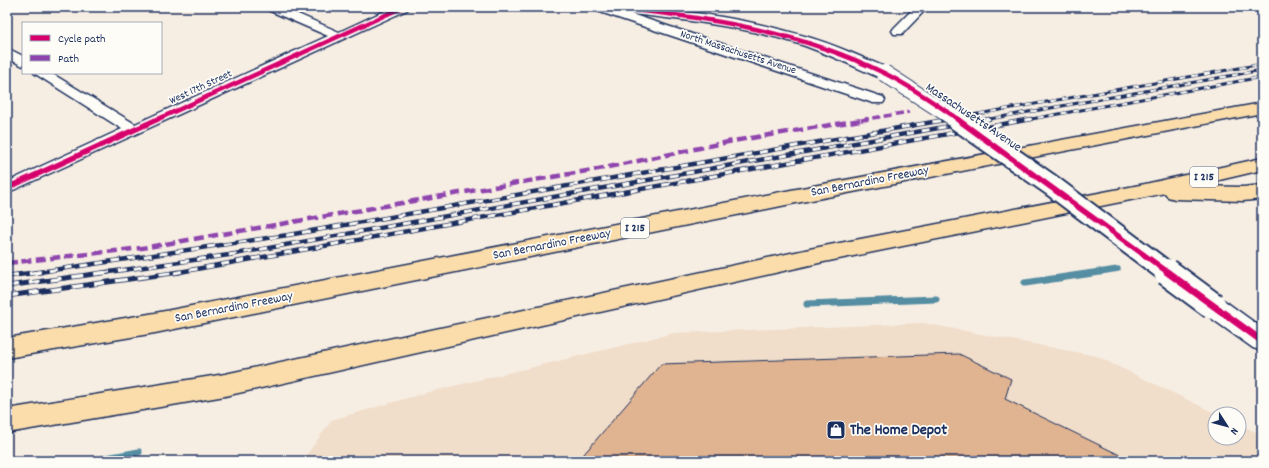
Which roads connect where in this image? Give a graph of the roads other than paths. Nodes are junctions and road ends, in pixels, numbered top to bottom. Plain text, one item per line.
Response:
1 (272, 7) edge
2 (403, 7) edge
3 (598, 7) edge
4 (604, 7) edge
5 (922, 7) edge
6 (898, 31) dead end
7 (338, 36) junction
8 (7, 52) edge
9 (22, 61) edge
10 (43, 74) edge
11 (878, 100) dead end
12 (1262, 108) edge
13 (134, 130) junction
14 (1262, 164) edge
15 (7, 188) edge
16 (1145, 191) junction
17 (1262, 192) edge
18 (1262, 341) edge
19 (7, 348) edge
20 (7, 421) edge

1 - 7 street
2 - 7 street, West 17th Street
3 - 11 street, North Massachusetts Avenue
4 - 18 street, Massachusetts Avenue, bridge
5 - 6 street
7 - 13 street, West 17th Street
8 - 9 street
10 - 13 street
12 - 19 highway, San Bernardino Freeway / I 215
13 - 15 street, West 17th Street
14 - 16 highway, I 215
16 - 17 highway
16 - 20 highway, I 215

